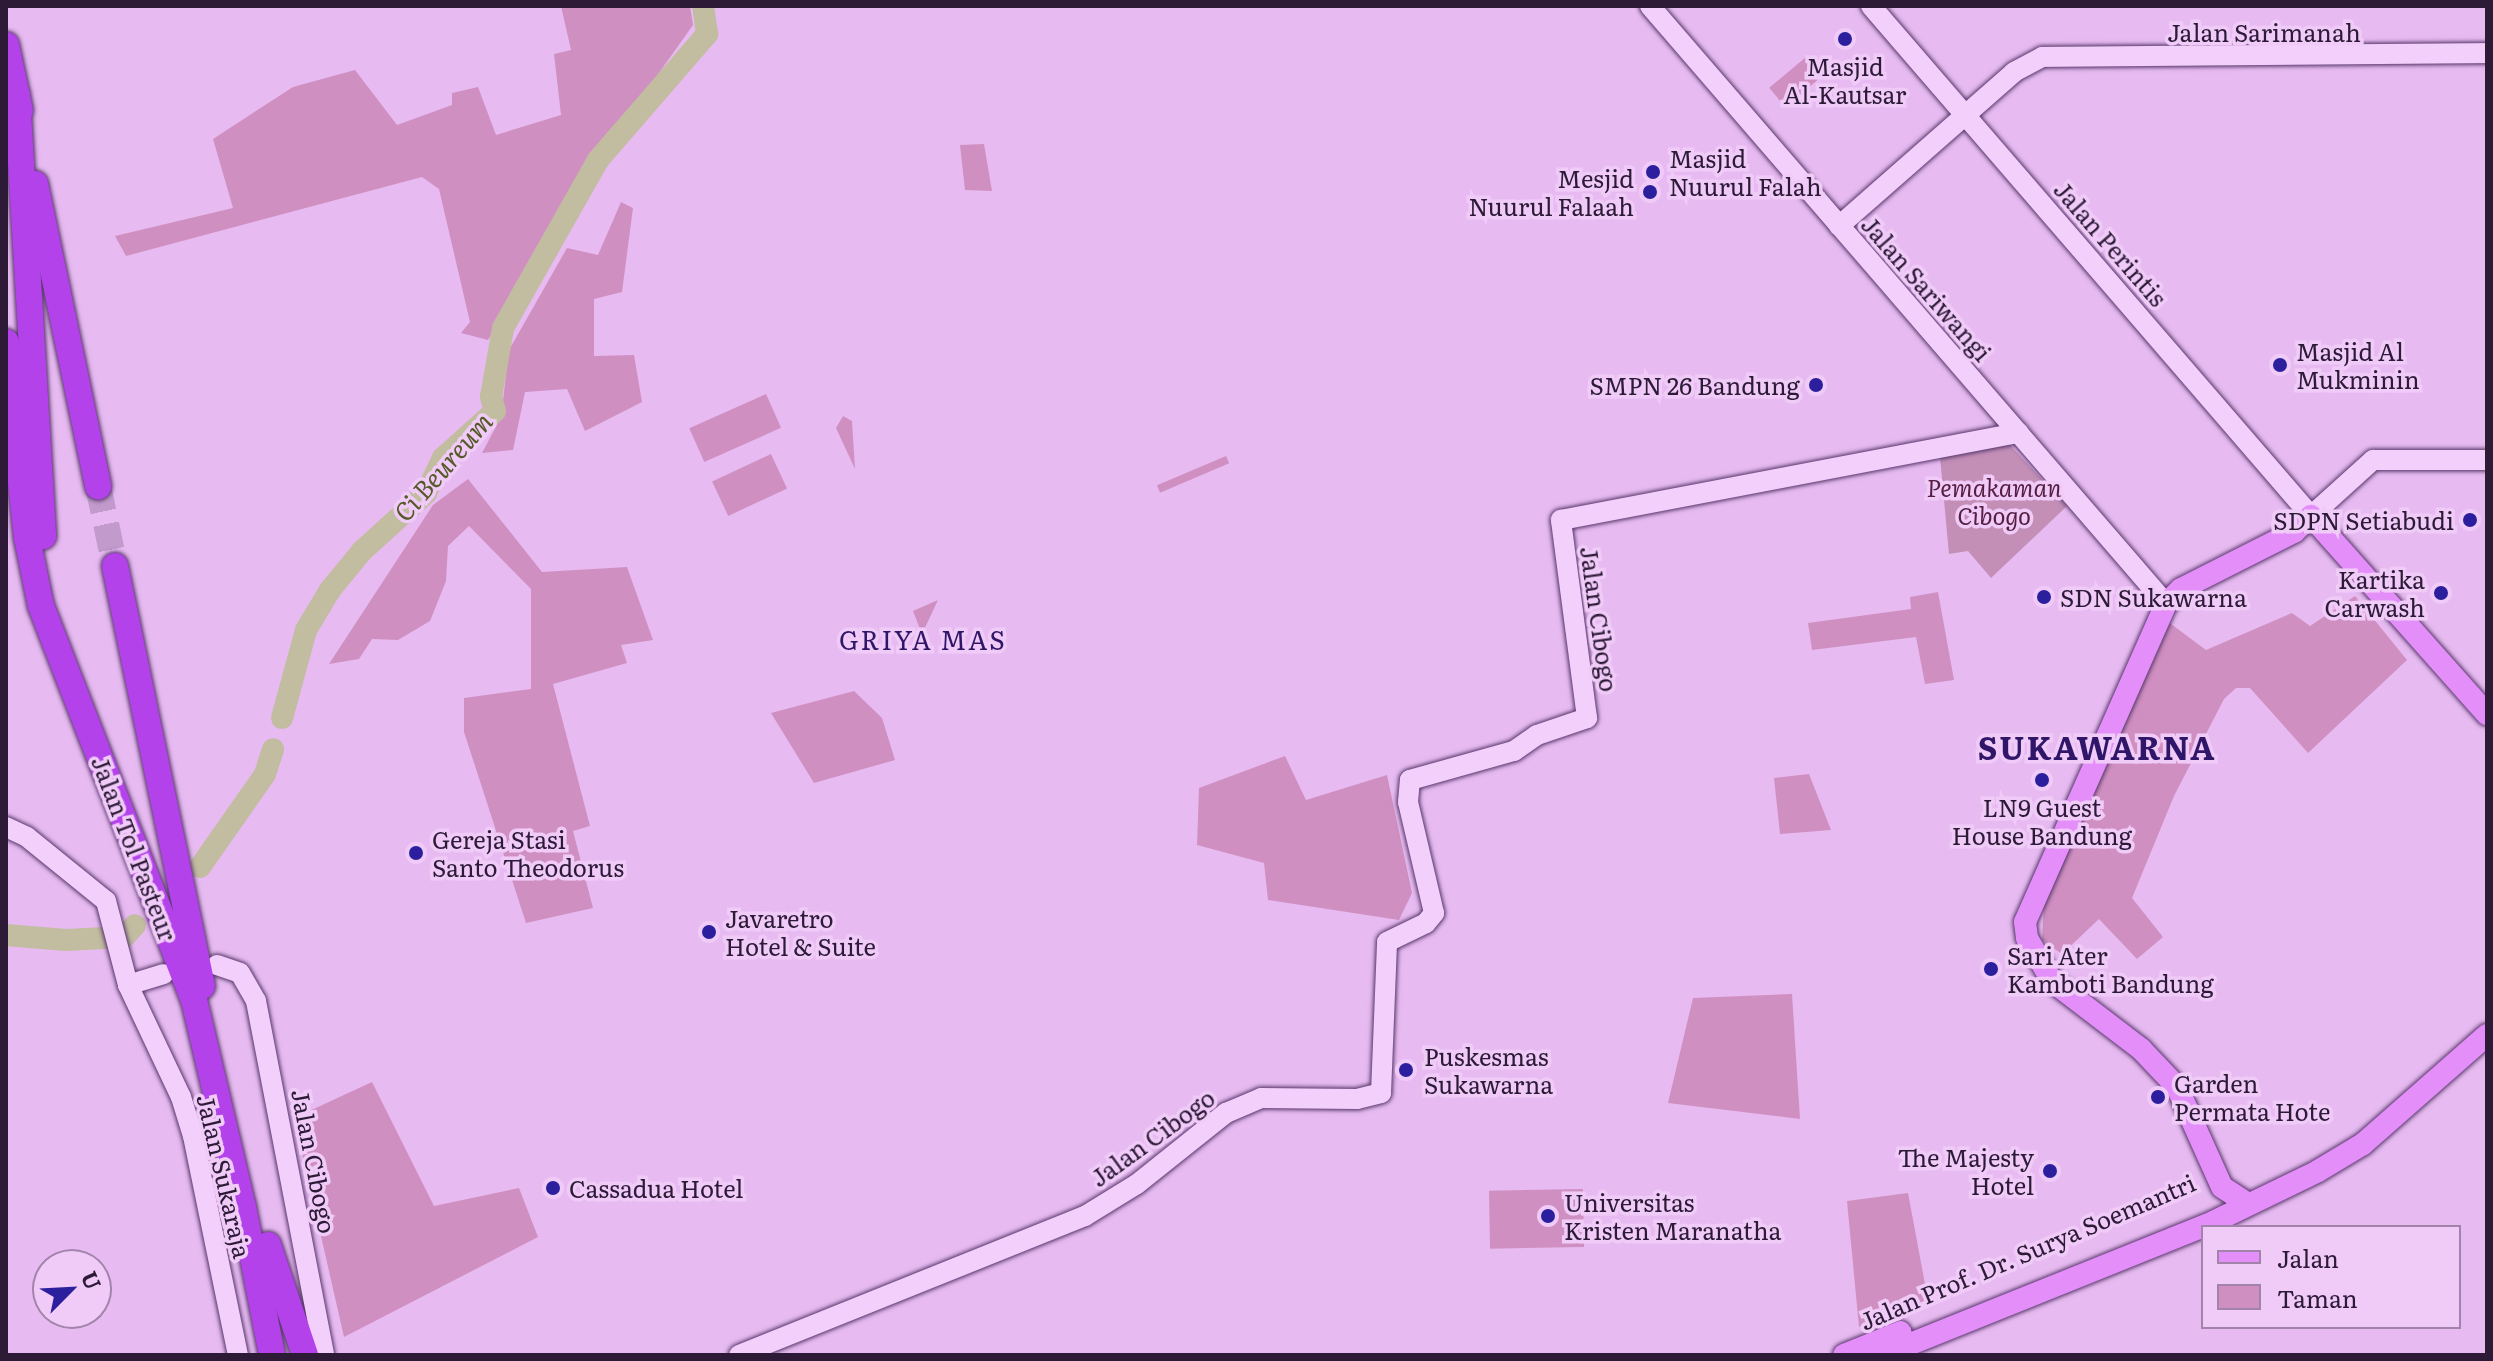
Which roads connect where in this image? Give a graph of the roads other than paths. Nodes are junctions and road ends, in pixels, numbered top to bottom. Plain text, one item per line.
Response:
1 (1650, 6) edge
2 (1871, 6) edge
3 (6, 45) edge
4 (2487, 53) edge
5 (17, 95) junction
6 (1967, 116) junction
7 (1839, 226) junction
8 (6, 342) edge
9 (2019, 433) junction
10 (2487, 460) edge
11 (98, 486) tunnel mouth
12 (2311, 516) junction
13 (115, 566) tunnel mouth
14 (2166, 604) junction
15 (2487, 714) edge
16 (6, 827) edge
17 (213, 978) junction
18 (2487, 1035) edge
19 (2222, 1187) junction
20 (2245, 1202) junction
21 (2207, 1225) edge
22 (2201, 1227) edge
23 (268, 1245) junction
24 (238, 1355) edge
25 (272, 1355) edge
26 (289, 1355) edge
27 (305, 1355) edge
28 (324, 1355) edge
29 (739, 1355) edge
30 (1844, 1355) edge
31 (1883, 1355) edge

1 - 7 street, Jalan Sariwangi
2 - 6 street, Jalan Perintis
3 - 5 highway
4 - 6 street, Jalan Sarimanah
5 - 11 highway
5 - 17 highway
6 - 7 street
6 - 12 street, Jalan Perintis
7 - 9 street, Jalan Sariwangi
8 - 25 highway, Jalan Tol Pasteur
9 - 14 street, Jalan Sariwangi
9 - 29 street, Jalan Cibogo
10 - 12 street
12 - 14 main road
12 - 15 main road
13 - 17 highway, Jalan Tol Pasteur
14 - 19 main road
16 - 24 street, Jalan Sukaraja
17 - 23 highway, Jalan Tol Pasteur
17 - 28 street, Jalan Cibogo
18 - 20 main road, Jalan Prof. Dr. Surya Soemantri
19 - 20 main road
19 - 30 main road, Jalan Prof. Dr. Surya Soemantri
20 - 21 main road, Jalan Prof. Dr. Surya Soemantri
22 - 31 main road, Jalan Prof. Dr. Surya Soemantri
23 - 26 highway, Jalan Tol Pasteur
23 - 27 highway

